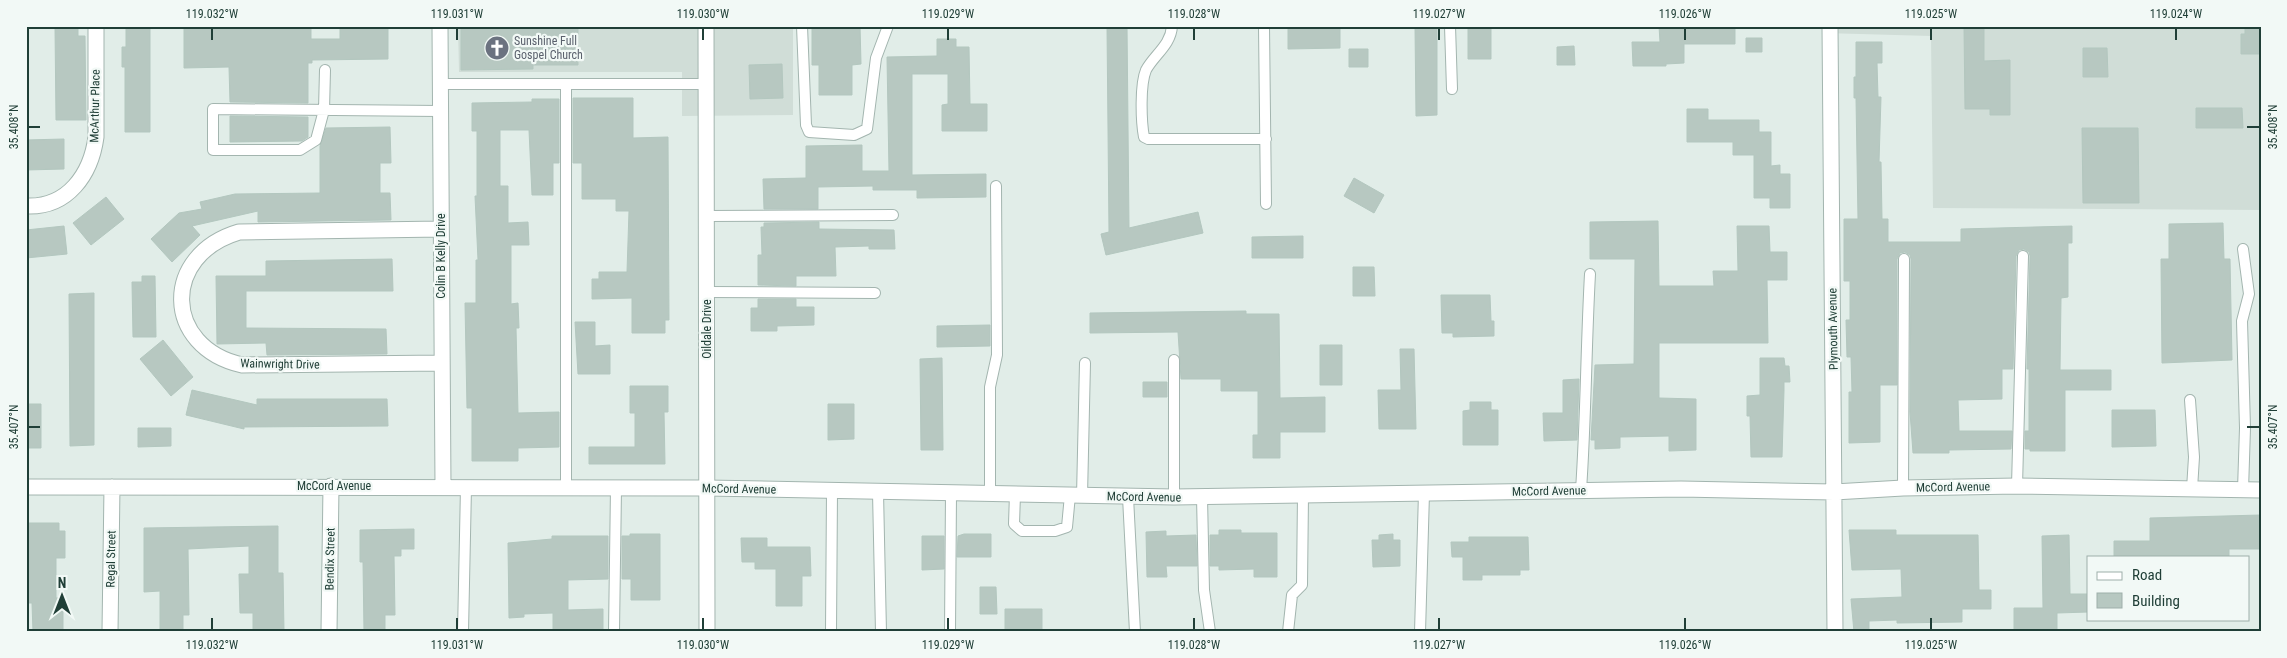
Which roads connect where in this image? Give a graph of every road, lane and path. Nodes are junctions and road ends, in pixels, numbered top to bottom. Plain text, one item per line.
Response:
1 (96, 26) edge
2 (440, 26) edge
3 (706, 26) edge
4 (802, 26) edge
5 (888, 26) edge
6 (1172, 26) edge
7 (1264, 26) edge
8 (1450, 26) edge
9 (1830, 26) edge
10 (325, 70) dead end
11 (440, 84) junction
12 (566, 84) junction
13 (706, 84) junction
14 (1452, 89) dead end
15 (324, 110) junction
16 (440, 112) junction
17 (1266, 139) junction
18 (996, 186) dead end
19 (1266, 204) dead end
20 (26, 206) edge
21 (893, 215) dead end
22 (707, 216) junction
23 (441, 229) junction
24 (2243, 249) dead end
25 (2023, 256) dead end
26 (1904, 259) dead end
27 (1590, 274) dead end
28 (707, 292) junction
29 (875, 293) dead end
30 (1174, 360) dead end
31 (442, 363) junction
32 (1084, 363) dead end
33 (2190, 400) dead end
34 (331, 486) junction
35 (443, 486) junction
36 (2017, 486) junction
37 (26, 487) edge
38 (112, 487) junction
39 (466, 487) junction
40 (566, 487) junction
41 (616, 488) junction
42 (707, 488) junction
43 (1903, 488) junction
44 (2192, 489) junction
45 (1581, 490) junction
46 (2243, 490) junction
47 (2261, 490) edge
48 (832, 491) junction
49 (878, 492) junction
50 (1834, 492) junction
51 (951, 493) junction
52 (1424, 493) junction
53 (990, 494) junction
54 (1014, 494) junction
55 (1303, 495) junction
56 (1076, 496) junction
57 (1128, 497) junction
58 (1174, 497) junction
59 (1202, 497) junction
60 (1211, 630) edge
61 (110, 632) edge
62 (329, 632) edge
63 (463, 632) edge
64 (614, 632) edge
65 (707, 632) edge
66 (831, 632) edge
67 (881, 632) edge
68 (950, 632) edge
69 (1134, 632) edge
70 (1288, 632) edge
71 (1420, 632) edge
72 (1835, 632) edge

1 - 20 street, McArthur Place
2 - 11 street, Colin B Kelly Drive
3 - 13 street, Oildale Drive
4 - 5 lane
6 - 17 lane
7 - 17 lane
8 - 14 lane
9 - 50 street, Plymouth Avenue
10 - 15 lane
11 - 12 lane
11 - 16 street, Colin B Kelly Drive
12 - 13 lane
12 - 40 lane
13 - 22 street, Oildale Drive
15 - 15 lane
15 - 16 lane
16 - 23 street, Colin B Kelly Drive
17 - 19 lane
18 - 53 lane
21 - 22 lane
22 - 28 street, Oildale Drive
23 - 31 street, Colin B Kelly Drive
23 - 31 street, Wainwright Drive
24 - 46 lane
25 - 36 lane
26 - 43 lane
27 - 45 lane
28 - 29 lane
28 - 42 street, Oildale Drive
30 - 58 lane
31 - 35 street, Colin B Kelly Drive
32 - 56 lane
33 - 44 lane
34 - 35 street, McCord Avenue
34 - 38 street, McCord Avenue
34 - 62 street, Bendix Street
35 - 39 street, McCord Avenue
36 - 43 street, McCord Avenue
36 - 44 street, McCord Avenue
37 - 38 street, McCord Avenue
38 - 61 street, Regal Street
39 - 40 street, McCord Avenue
39 - 63 lane
40 - 41 street, McCord Avenue
41 - 42 street, McCord Avenue
41 - 64 lane
42 - 48 street, McCord Avenue
42 - 65 street, Oildale Drive
43 - 50 street, McCord Avenue
44 - 46 street, McCord Avenue
45 - 50 street, McCord Avenue
45 - 52 street, McCord Avenue
46 - 47 street, McCord Avenue
48 - 49 street, McCord Avenue
48 - 66 lane
49 - 51 street, McCord Avenue
49 - 67 lane
50 - 72 street, Plymouth Avenue
51 - 53 street, McCord Avenue
51 - 68 lane
52 - 55 street, McCord Avenue
52 - 71 lane
53 - 54 street, McCord Avenue
54 - 56 street, McCord Avenue
54 - 56 lane
55 - 59 street, McCord Avenue
55 - 70 lane
56 - 57 street, McCord Avenue
57 - 58 street, McCord Avenue
57 - 69 lane
58 - 59 street, McCord Avenue
59 - 60 lane

